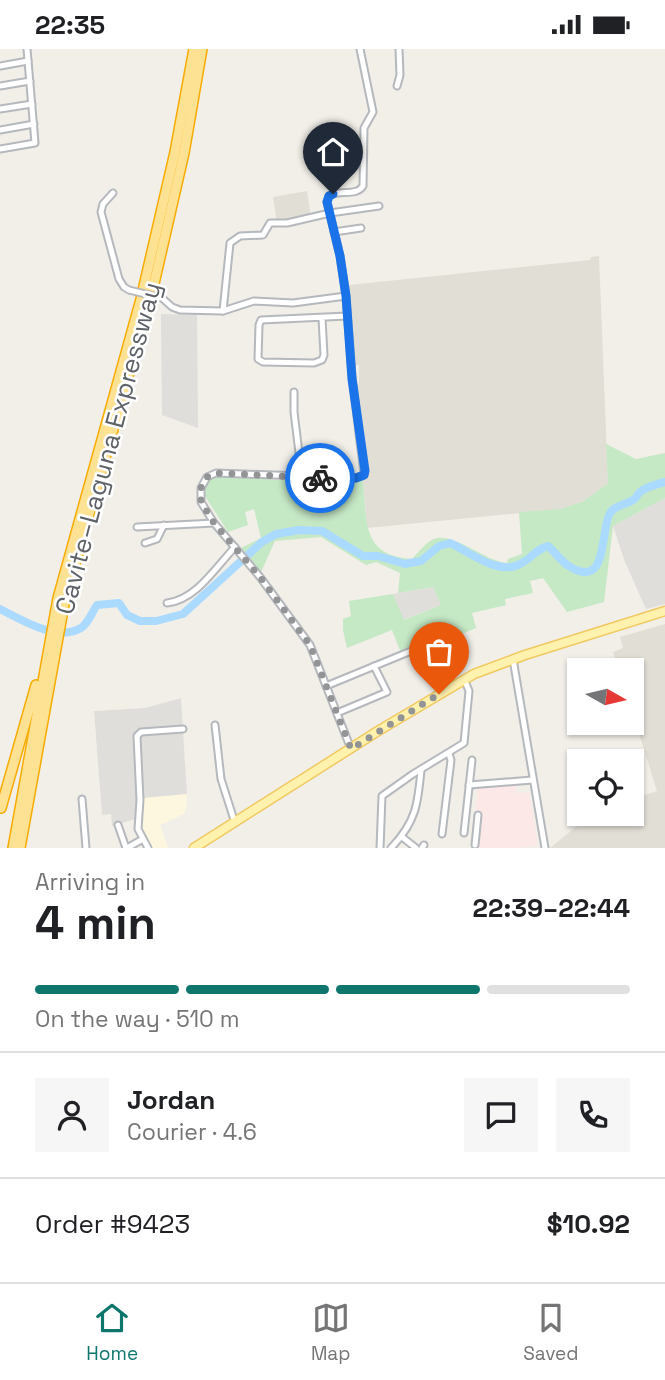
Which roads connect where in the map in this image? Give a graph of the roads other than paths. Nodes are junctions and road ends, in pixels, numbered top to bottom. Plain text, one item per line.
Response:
1 (27, 49) edge
2 (194, 49) edge
3 (202, 49) edge
4 (360, 49) edge
5 (398, 49) edge
6 (28, 61) junction
7 (0, 66) edge
8 (30, 81) junction
9 (0, 86) edge
10 (397, 86) dead end
11 (32, 104) junction
12 (0, 109) edge
13 (34, 124) junction
14 (0, 130) edge
15 (0, 149) edge
16 (114, 193) dead end
17 (379, 206) dead end
18 (330, 213) junction
19 (360, 228) dead end
20 (334, 232) junction
21 (346, 296) junction
22 (223, 311) junction
23 (348, 316) junction
24 (323, 318) junction
25 (294, 392) dead end
26 (302, 477) junction
27 (214, 523) junction
28 (164, 525) junction
29 (137, 527) dead end
30 (145, 543) dead end
31 (237, 550) junction
32 (167, 603) dead end
33 (665, 611) edge
34 (57, 618) junction
35 (53, 641) junction
36 (416, 649) dead end
37 (513, 659) junction
38 (374, 667) junction
39 (464, 680) junction
40 (326, 686) junction
41 (337, 713) junction
42 (215, 725) dead end
43 (183, 729) dead end
44 (351, 749) junction
45 (449, 754) junction
46 (472, 760) dead end
47 (421, 770) junction
48 (533, 780) junction
49 (469, 785) junction
50 (82, 799) dead end
51 (1, 808) edge
52 (478, 815) dead end
53 (235, 823) junction
54 (118, 825) dead end
55 (464, 833) dead end
56 (442, 834) dead end
57 (402, 837) junction
58 (143, 839) junction
59 (475, 845) dead end
60 (13, 848) edge
61 (20, 848) edge
62 (86, 848) edge
63 (127, 848) edge
64 (148, 848) edge
65 (194, 848) edge
66 (380, 848) edge
67 (391, 848) edge
68 (416, 848) edge
69 (545, 848) edge

1 - 6 street
2 - 34 highway, Cavite–Laguna Expressway
3 - 34 highway, Cavite–Laguna Expressway
4 - 18 street
5 - 10 street
6 - 7 street
6 - 8 street
8 - 9 street
8 - 11 street
11 - 12 street
11 - 13 street
13 - 14 street
13 - 15 street
16 - 22 street, bridge
17 - 18 street
18 - 20 street
18 - 22 street
19 - 20 street
20 - 21 street
21 - 22 street
21 - 23 street
23 - 24 street
23 - 26 street
24 - 24 street
25 - 26 street
26 - 27 street
27 - 28 street
27 - 31 street
28 - 29 street
28 - 30 street
31 - 32 street
31 - 40 street
33 - 37 main road
34 - 35 highway, Cavite–Laguna Expressway
35 - 51 highway
35 - 60 highway, Cavite–Laguna Expressway
35 - 61 highway, Cavite–Laguna Expressway
36 - 38 street
37 - 39 main road
37 - 48 street
38 - 40 street
38 - 41 street
39 - 44 main road
39 - 45 street
40 - 41 street
41 - 44 street
42 - 53 street
43 - 58 street
44 - 53 main road
45 - 47 street
45 - 56 street
46 - 49 street
47 - 57 street
47 - 66 street
48 - 49 street
48 - 69 street
49 - 55 street
50 - 62 street
52 - 59 street
53 - 65 main road
54 - 63 street
57 - 67 street
57 - 68 street
58 - 63 street
58 - 64 street

